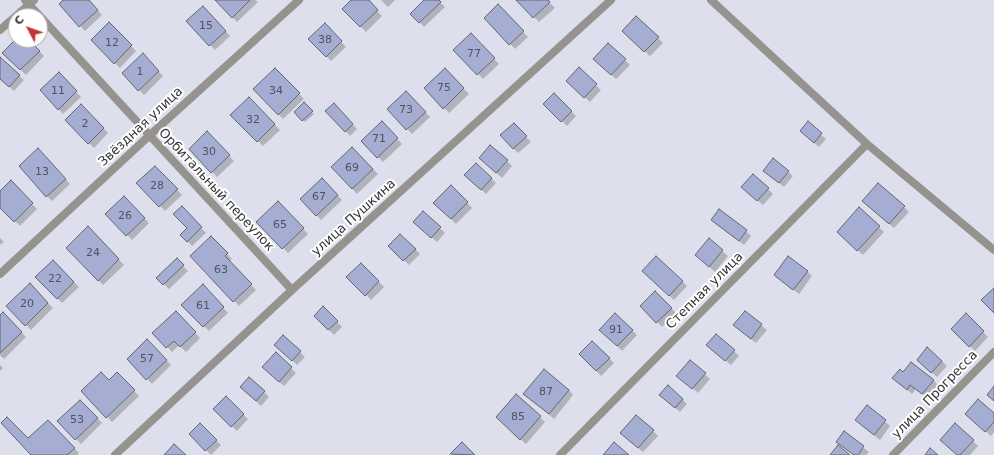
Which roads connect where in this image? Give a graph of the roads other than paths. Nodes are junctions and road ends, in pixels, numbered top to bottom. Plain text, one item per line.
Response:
1 (299, 0) edge
2 (611, 0) edge
3 (711, 0) edge
4 (30, 1) edge
5 (8, 23) edge
6 (0, 30) edge
7 (150, 135) junction
8 (867, 144) junction
9 (994, 250) edge
10 (0, 274) edge
11 (292, 290) junction
12 (994, 352) edge
13 (115, 455) edge
14 (560, 455) edge
15 (893, 455) edge

1 - 7 street, Звёздная улица
2 - 11 street, улица Пушкина
3 - 8 street
4 - 7 street, Орбитальный переулок
5 - 6 street
7 - 10 street, Звёздная улица
7 - 11 street, Орбитальный переулок
8 - 9 street
8 - 14 street, Степная улица
11 - 13 street, улица Пушкина
12 - 15 street, улица Прогресса

